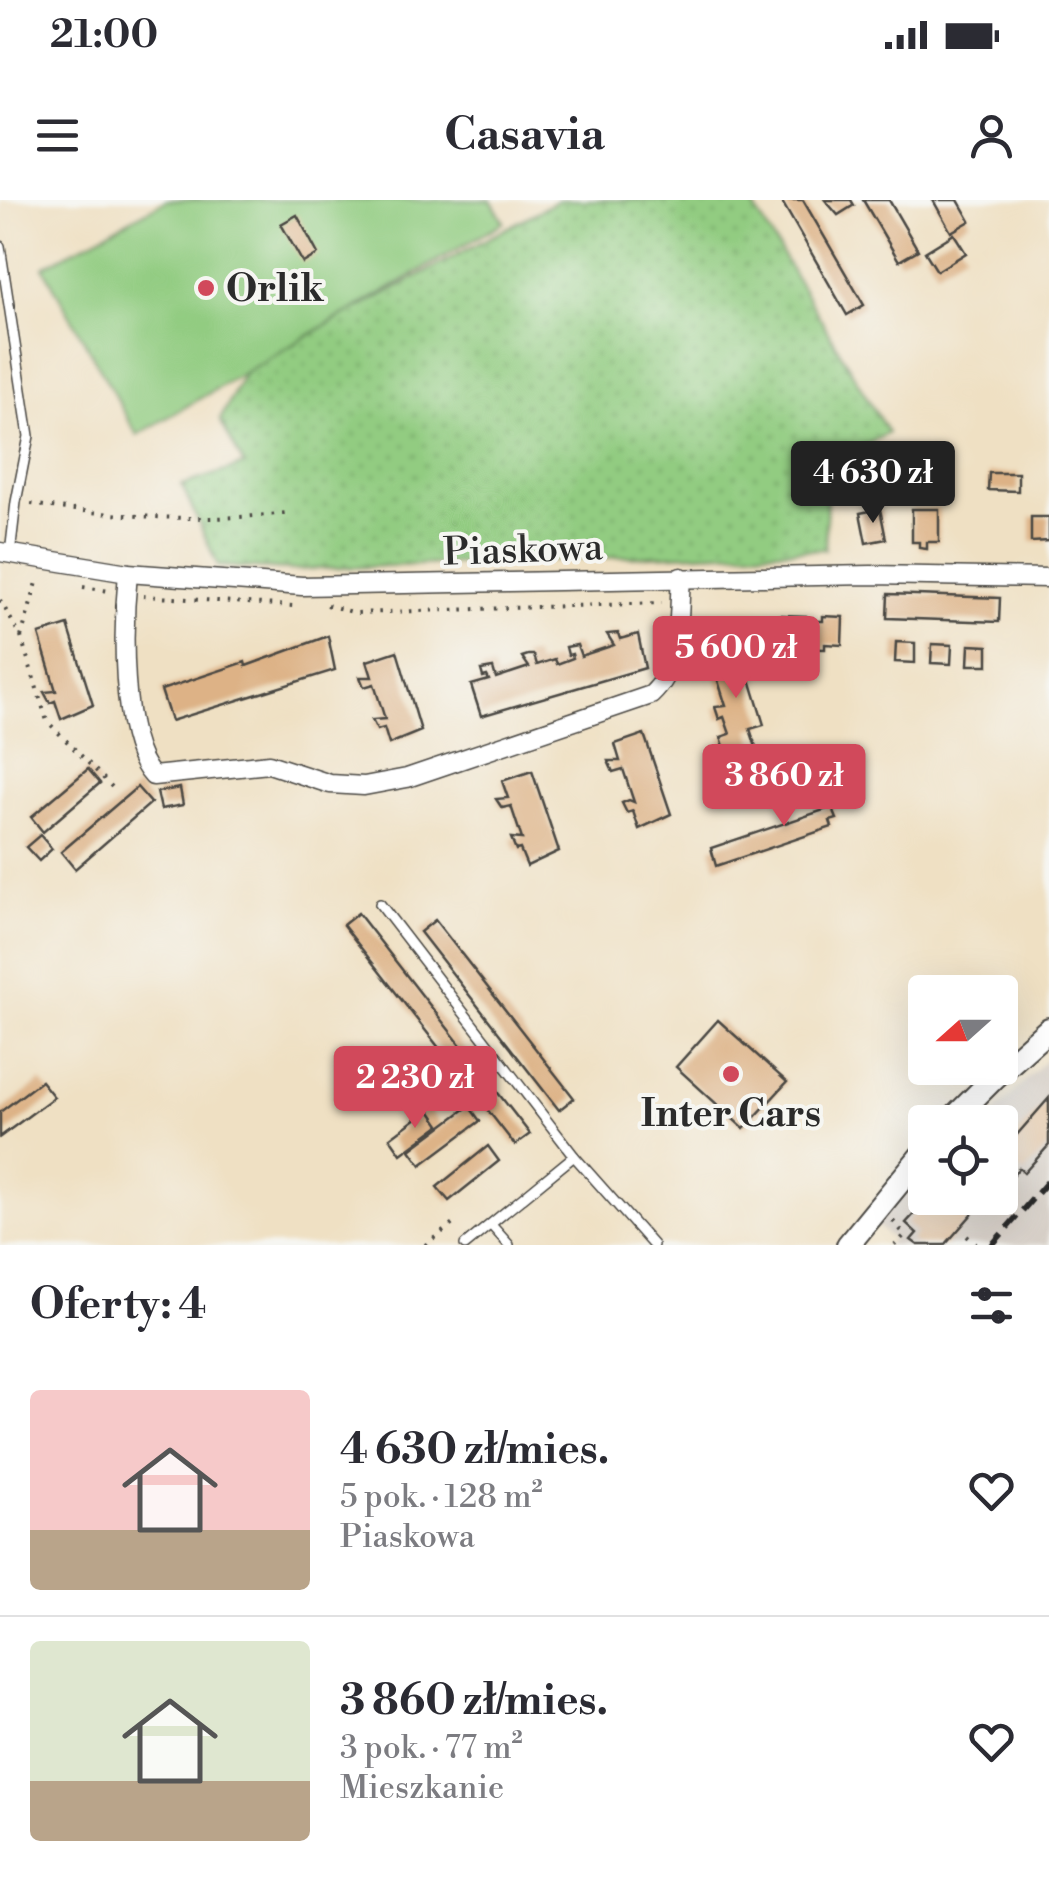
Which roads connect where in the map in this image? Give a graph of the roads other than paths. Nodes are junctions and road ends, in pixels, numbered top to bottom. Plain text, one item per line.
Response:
1 (0, 246) edge
2 (5, 554) edge
3 (128, 573) junction
4 (680, 577) junction
5 (1049, 578) edge
6 (380, 904) dead end
7 (1049, 1029) edge
8 (967, 1105) edge
9 (574, 1156) junction
10 (908, 1173) edge
11 (492, 1226) junction
12 (465, 1245) edge
13 (509, 1245) edge
14 (654, 1245) edge
15 (848, 1245) edge

1 - 2 lane
2 - 3 street, Piaskowa
3 - 4 street, Piaskowa
3 - 4 street
4 - 5 street, Piaskowa
6 - 9 lane
7 - 8 street
9 - 11 lane
9 - 14 lane
10 - 15 street
11 - 12 lane
11 - 13 lane

